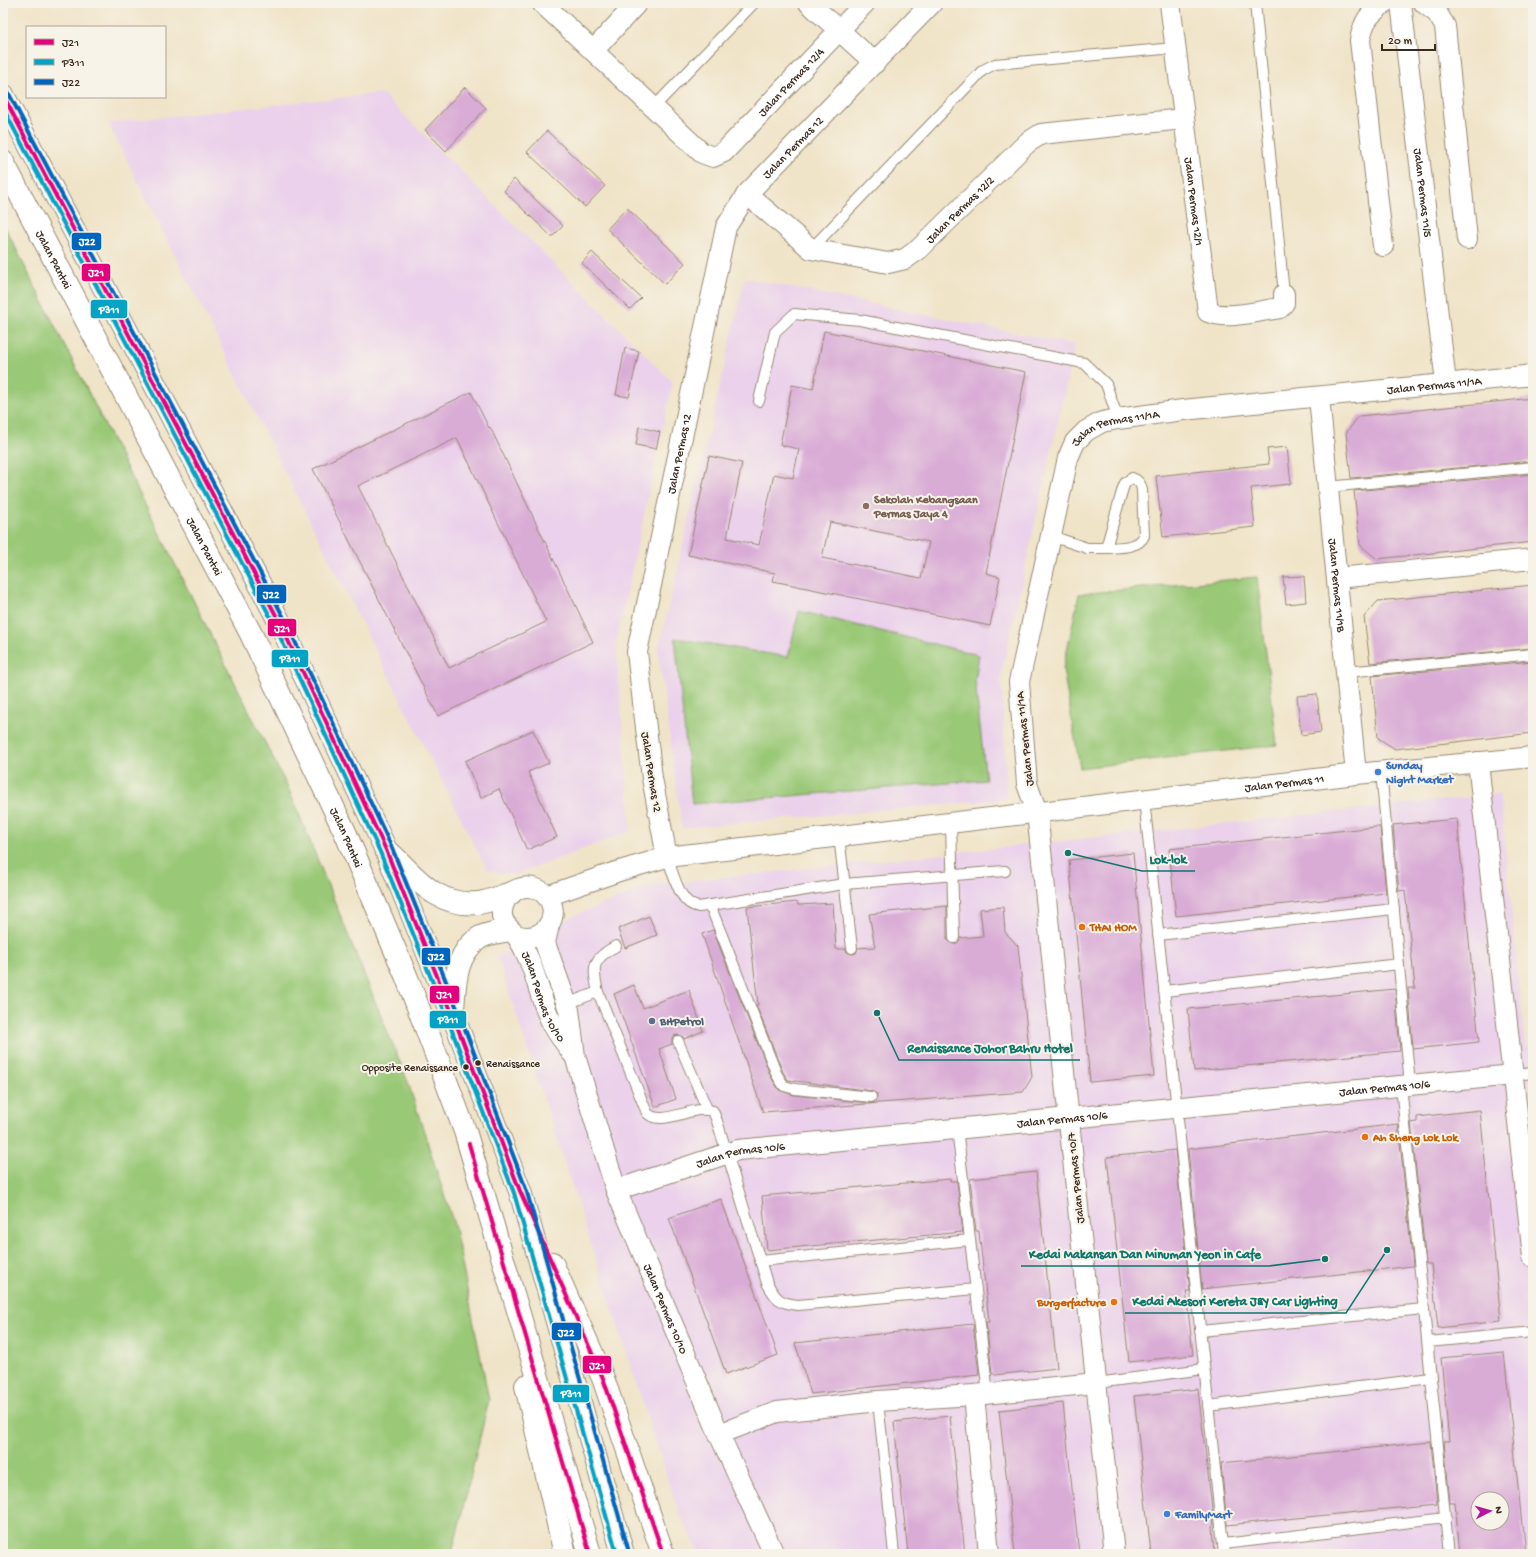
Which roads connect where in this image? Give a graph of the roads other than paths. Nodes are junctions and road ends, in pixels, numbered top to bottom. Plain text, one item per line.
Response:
1 (542, 3) edge
2 (638, 3) edge
3 (754, 3) edge
4 (809, 3) edge
5 (866, 3) edge
6 (932, 3) edge
7 (1170, 3) edge
8 (1255, 3) edge
9 (1384, 3) edge
10 (1401, 3) edge
11 (1424, 3) edge
12 (839, 31) junction
13 (1175, 48) junction
14 (593, 51) junction
15 (875, 63) junction
16 (3, 95) edge
17 (652, 108) junction
18 (1183, 119) junction
19 (3, 162) edge
20 (747, 194) junction
21 (1467, 239) dead end
22 (1383, 246) dead end
23 (810, 249) junction
24 (1284, 294) joint
25 (1533, 374) edge
26 (1446, 383) junction
27 (1319, 397) junction
28 (759, 401) dead end
29 (1118, 419) junction
30 (1533, 467) edge
31 (1328, 487) junction
32 (1051, 536) junction
33 (1106, 548) junction
34 (1533, 558) edge
35 (1337, 578) junction
36 (1533, 654) edge
37 (1346, 672) junction
38 (1533, 756) edge
39 (1478, 762) junction
40 (1381, 771) junction
41 (1356, 774) junction
42 (1144, 799) junction
43 (1037, 812) junction
44 (951, 823) junction
45 (839, 836) junction
46 (386, 850) junction
47 (667, 857) junction
48 (1005, 871) dead end
49 (953, 876) junction
50 (844, 884) junction
51 (511, 893) junction
52 (547, 896) junction
53 (710, 905) junction
54 (1394, 909) junction
55 (549, 925) junction
56 (512, 933) junction
57 (1158, 935) junction
58 (954, 938) dead end
59 (616, 946) dead end
60 (852, 948) dead end
61 (1399, 964) junction
62 (1164, 991) junction
63 (598, 992) junction
64 (566, 1004) junction
65 (452, 1012) junction
66 (678, 1041) dead end
67 (575, 1056) junction
68 (1533, 1073) edge
69 (1513, 1075) junction
70 (1406, 1085) junction
71 (871, 1097) dead end
72 (1177, 1106) junction
73 (707, 1109) junction
74 (1068, 1117) junction
75 (957, 1128) junction
76 (726, 1154) junction
77 (478, 1172) junction
78 (616, 1190) junction
79 (520, 1191) junction
80 (970, 1240) junction
81 (1533, 1257) edge
82 (760, 1261) junction
83 (976, 1289) junction
84 (1424, 1309) junction
85 (1200, 1331) junction
86 (1533, 1332) edge
87 (1428, 1342) junction
88 (1204, 1369) junction
89 (1431, 1378) junction
90 (1096, 1383) junction
91 (981, 1394) junction
92 (878, 1401) junction
93 (1208, 1406) junction
94 (718, 1434) junction
95 (1446, 1518) junction
96 (1224, 1549) edge
97 (565, 1554) edge
98 (590, 1554) edge
99 (623, 1554) edge
100 (663, 1554) edge
101 (774, 1554) edge
102 (894, 1554) edge
103 (989, 1554) edge
104 (1114, 1554) edge
105 (1449, 1554) edge

1 - 14 street
2 - 14 street
3 - 17 lane
4 - 12 street
5 - 12 street, Jalan Permas 12/4
6 - 15 street, Jalan Permas 12
7 - 13 street, Jalan Permas 12/1
8 - 24 lane
9 - 22 street
10 - 26 street, Jalan Permas 11/5
11 - 21 street
12 - 15 street
12 - 17 street, Jalan Permas 12/4
13 - 18 street, Jalan Permas 12/1
13 - 23 lane
14 - 17 street
15 - 20 street, Jalan Permas 12
16 - 46 highway
18 - 23 street, Jalan Permas 12/2
18 - 24 street, Jalan Permas 12/1
19 - 77 highway, Jalan Pantai
20 - 23 street
20 - 47 street, Jalan Permas 12
25 - 26 street, Jalan Permas 11/1A
26 - 27 street, Jalan Permas 11/1A
27 - 29 street, Jalan Permas 11/1A
27 - 31 street, Jalan Permas 11/1B
28 - 29 lane
29 - 32 street, Jalan Permas 11/1A
30 - 31 lane
31 - 35 street, Jalan Permas 11/1B
32 - 33 lane
32 - 43 street, Jalan Permas 11/1A
33 - 33 lane
34 - 35 street
35 - 37 street, Jalan Permas 11/1B
36 - 37 lane
37 - 41 street, Jalan Permas 11/1B
38 - 39 street, Jalan Permas 11
39 - 40 street, Jalan Permas 11
39 - 69 street
40 - 41 street, Jalan Permas 11
40 - 54 lane
41 - 42 street, Jalan Permas 11
42 - 43 street, Jalan Permas 11
42 - 57 lane
43 - 44 street, Jalan Permas 11
43 - 74 street, Jalan Permas 11/1A
44 - 45 street, Jalan Permas 11
44 - 49 lane
45 - 47 street, Jalan Permas 11
45 - 50 lane
46 - 51 highway
46 - 65 highway
47 - 52 street
47 - 53 lane
48 - 49 lane
49 - 50 lane
49 - 58 lane
50 - 53 lane
50 - 60 lane
51 - 52 street
51 - 56 street
52 - 55 street
53 - 71 lane
54 - 57 lane
54 - 61 lane
55 - 56 street
55 - 64 street, Jalan Permas 10/10
56 - 65 highway
56 - 67 street, Jalan Permas 10/10
57 - 62 lane
59 - 63 lane
61 - 62 lane
61 - 70 lane
62 - 72 lane
63 - 64 lane
63 - 73 lane
64 - 67 street, Jalan Permas 10/10
65 - 79 highway
66 - 73 lane
67 - 78 street, Jalan Permas 10/10
68 - 69 lane
69 - 70 street, Jalan Permas 10/6
69 - 81 street
70 - 72 street, Jalan Permas 10/6
70 - 84 lane
72 - 74 street, Jalan Permas 10/6
72 - 85 lane
73 - 76 lane
74 - 75 street, Jalan Permas 10/6
74 - 90 street, Jalan Permas 10/7
75 - 76 street, Jalan Permas 10/6
75 - 80 lane
76 - 78 street, Jalan Permas 10/6
76 - 82 lane
77 - 97 highway
77 - 98 highway, Jalan Pantai
78 - 94 street, Jalan Permas 10/10
79 - 99 highway
79 - 100 highway
80 - 82 lane
80 - 83 lane
82 - 83 lane
83 - 91 lane
84 - 85 lane
84 - 87 lane
85 - 88 lane
86 - 87 lane
87 - 89 lane
88 - 90 lane
88 - 93 lane
89 - 93 lane
89 - 95 lane
90 - 91 street
90 - 104 street, Jalan Permas 10/7
91 - 92 street
91 - 103 street
92 - 94 street
92 - 102 lane
93 - 96 lane
94 - 101 street, Jalan Permas 10/10
95 - 96 lane
95 - 105 lane

